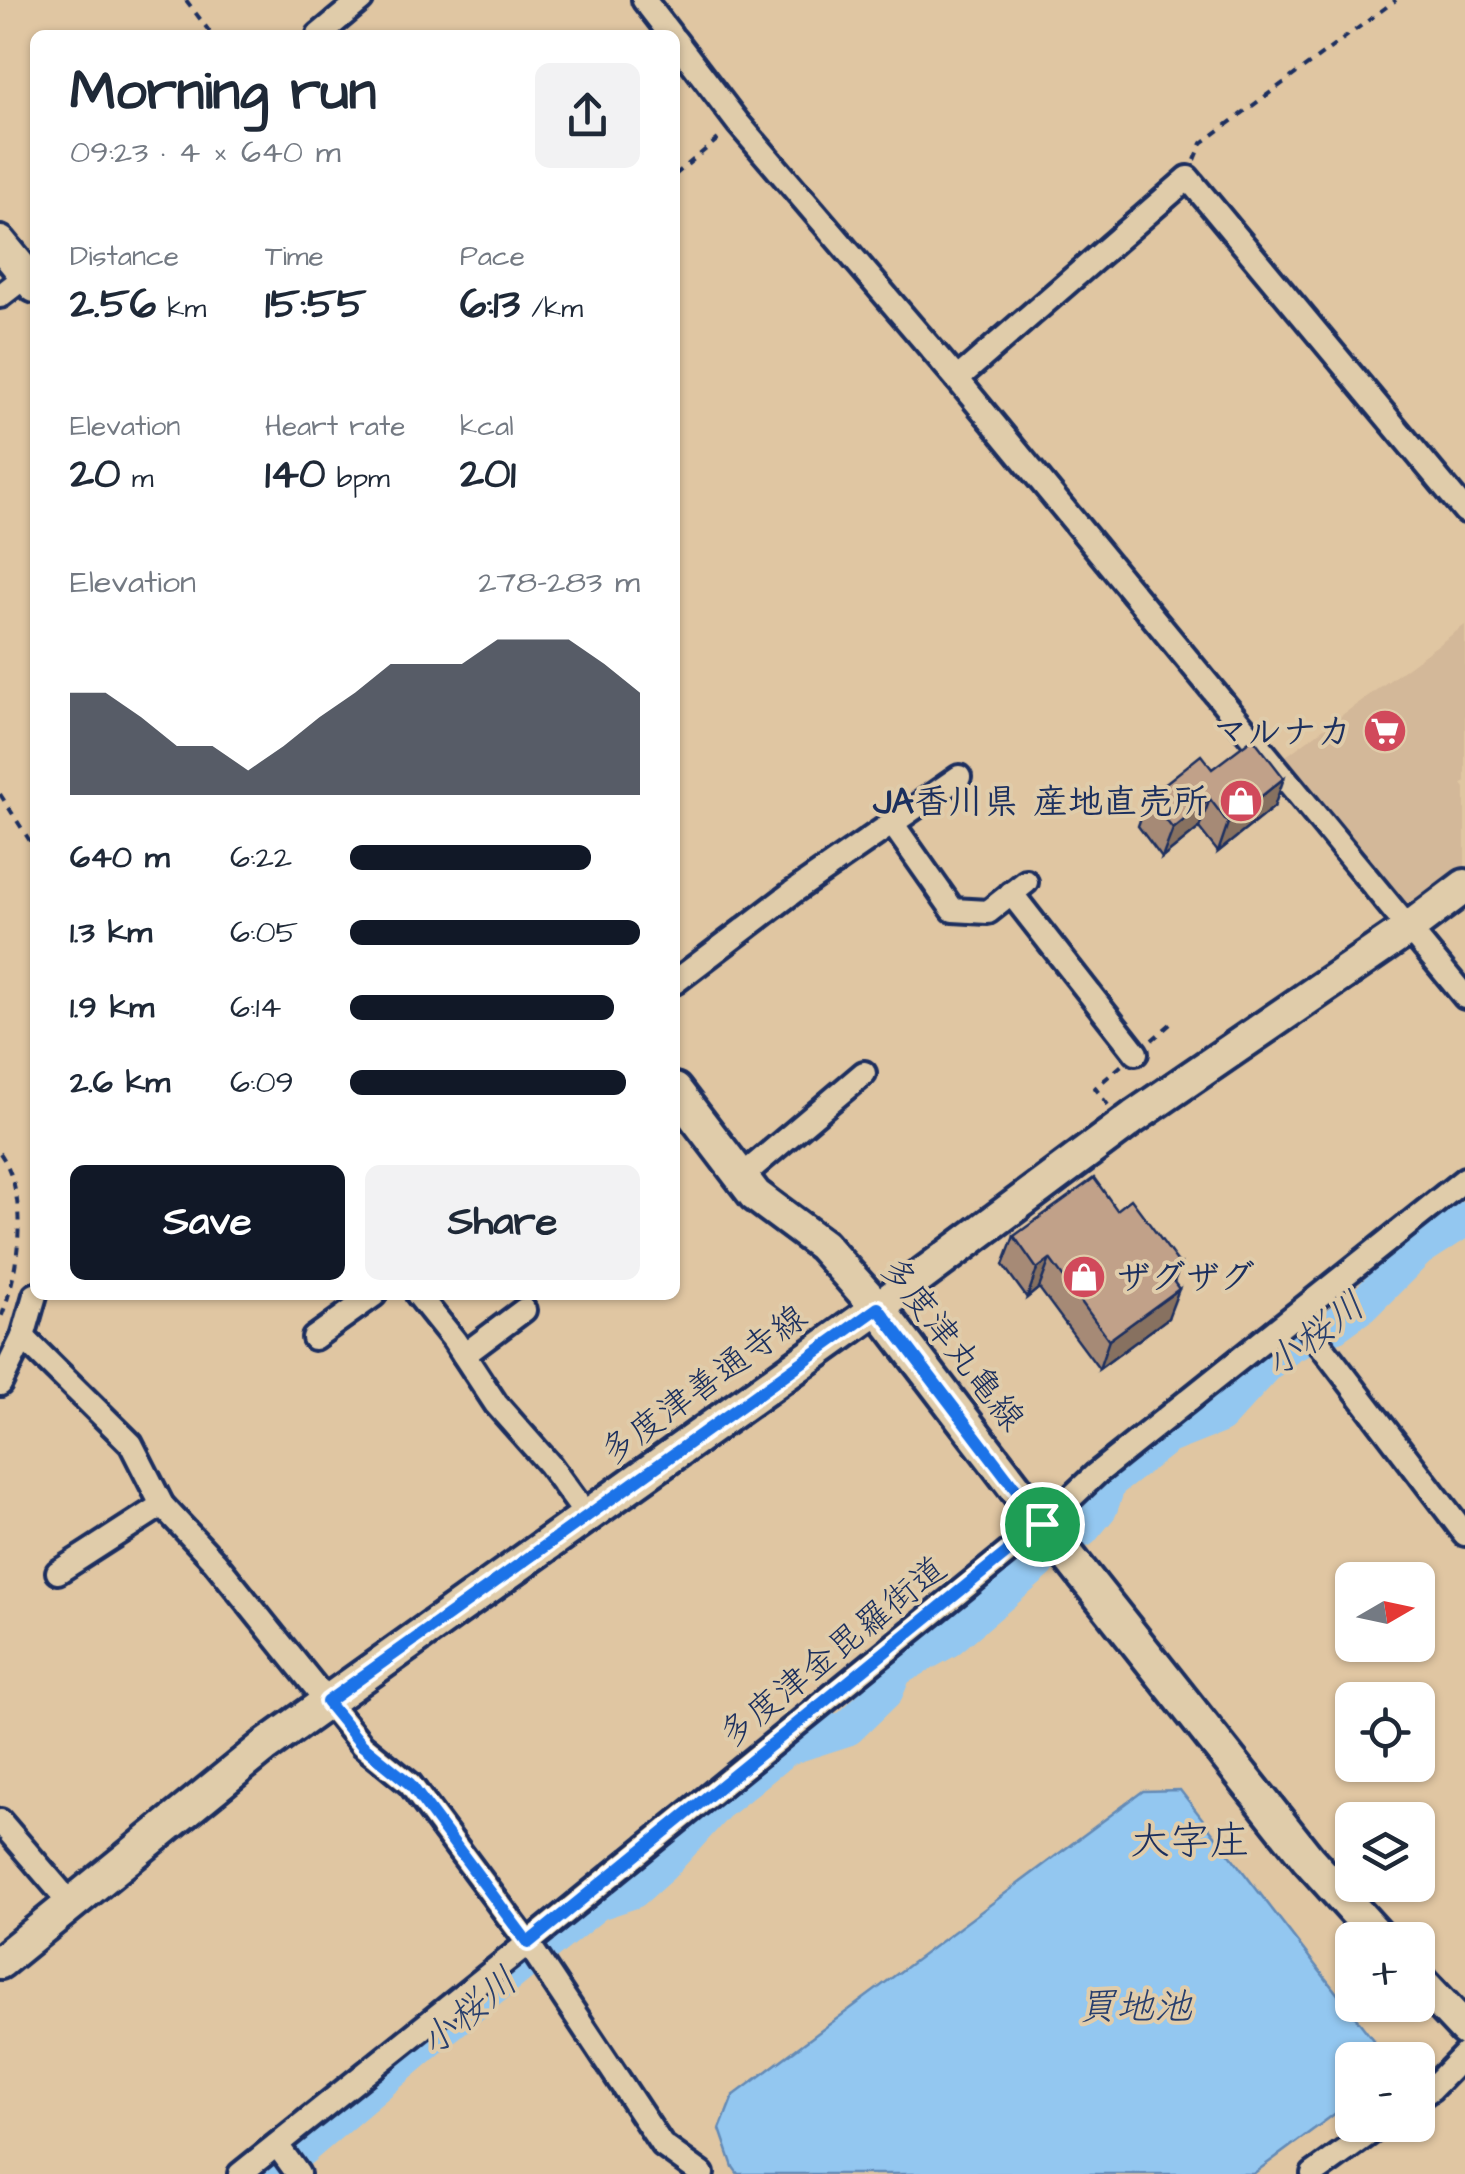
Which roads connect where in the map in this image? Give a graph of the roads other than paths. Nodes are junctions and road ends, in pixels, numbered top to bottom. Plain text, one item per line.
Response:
1 (362, 0) edge
2 (644, 0) edge
3 (325, 30) edge
4 (667, 30) edge
5 (680, 47) edge
6 (0, 243) edge
7 (30, 275) edge
8 (30, 278) edge
9 (0, 296) edge
10 (958, 380) junction
11 (1465, 511) edge
12 (958, 777) dead end
13 (892, 823) junction
14 (1465, 886) edge
15 (1408, 929) junction
16 (680, 978) edge
17 (1465, 997) edge
18 (1136, 1053) dead end
19 (864, 1073) dead end
20 (680, 1097) edge
21 (741, 1176) junction
22 (1465, 1179) edge
23 (34, 1300) edge
24 (367, 1300) edge
25 (422, 1300) edge
26 (878, 1308) junction
27 (524, 1310) dead end
28 (1308, 1329) junction
29 (23, 1337) junction
30 (314, 1337) dead end
31 (464, 1355) junction
32 (0, 1384) edge
33 (162, 1505) junction
34 (587, 1516) junction
35 (1042, 1524) junction
36 (1465, 1534) edge
37 (58, 1572) dead end
38 (327, 1702) junction
39 (0, 1821) edge
40 (71, 1904) junction
41 (1365, 1922) edge
42 (528, 1943) junction
43 (2, 1957) edge
44 (1435, 1997) edge
45 (1465, 2028) edge
46 (1461, 2067) edge
47 (1435, 2086) edge
48 (1357, 2142) edge
49 (277, 2145) junction
50 (240, 2174) edge
51 (298, 2174) edge
52 (702, 2174) edge
53 (1313, 2174) edge

1 - 3 street
2 - 4 street
5 - 10 street
6 - 7 main road
8 - 9 street
10 - 11 street
10 - 15 street
12 - 13 street
13 - 16 street
13 - 18 street
14 - 15 main road, 多度津善通寺線
15 - 17 street
15 - 26 main road, 多度津善通寺線
19 - 21 street
20 - 21 main road, 多度津丸亀線
21 - 26 main road, 多度津丸亀線
22 - 28 street, 多度津金毘羅街道
23 - 29 street
24 - 30 street
25 - 31 street
26 - 34 main road, 多度津善通寺線
26 - 35 main road, 多度津丸亀線
27 - 31 street
28 - 35 street, 多度津金毘羅街道
28 - 36 street
29 - 32 street
29 - 33 street
31 - 34 street
33 - 37 street
33 - 38 street
34 - 38 main road, 多度津善通寺線
35 - 41 main road, 多度津丸亀線
35 - 42 street, 多度津金毘羅街道
38 - 40 main road, 多度津善通寺線
38 - 42 street
39 - 40 street
40 - 43 main road, 多度津善通寺線
42 - 49 street, 多度津金毘羅街道
42 - 52 street
44 - 45 main road
46 - 47 street
48 - 53 street
49 - 50 street, 多度津金毘羅街道
49 - 51 street

